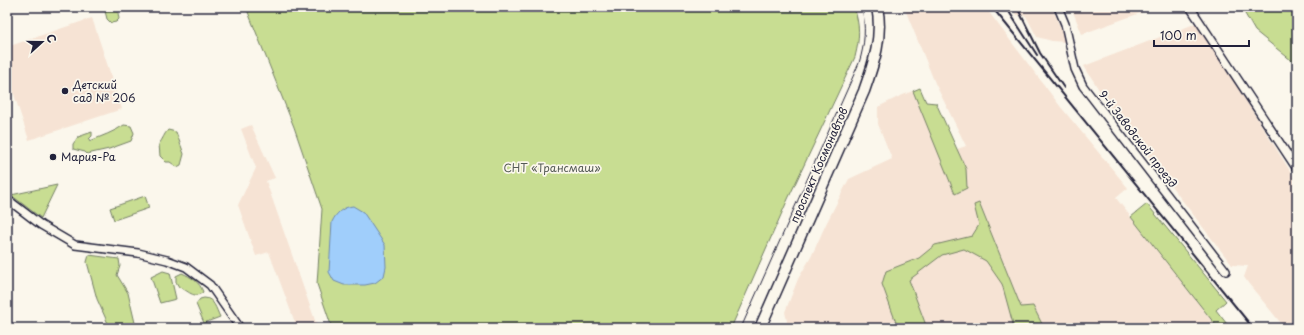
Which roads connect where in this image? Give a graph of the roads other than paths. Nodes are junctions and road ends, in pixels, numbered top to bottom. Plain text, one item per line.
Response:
1 (877, 7) edge
2 (1058, 7) edge
3 (1190, 7) edge
4 (1297, 169) edge
5 (7, 199) edge
6 (1226, 271) dead end
7 (240, 328) edge
8 (760, 328) edge

1 - 8 main road, проспект Космонавтов
2 - 6 street, 9-й Заводской проезд
3 - 4 street
5 - 7 street

